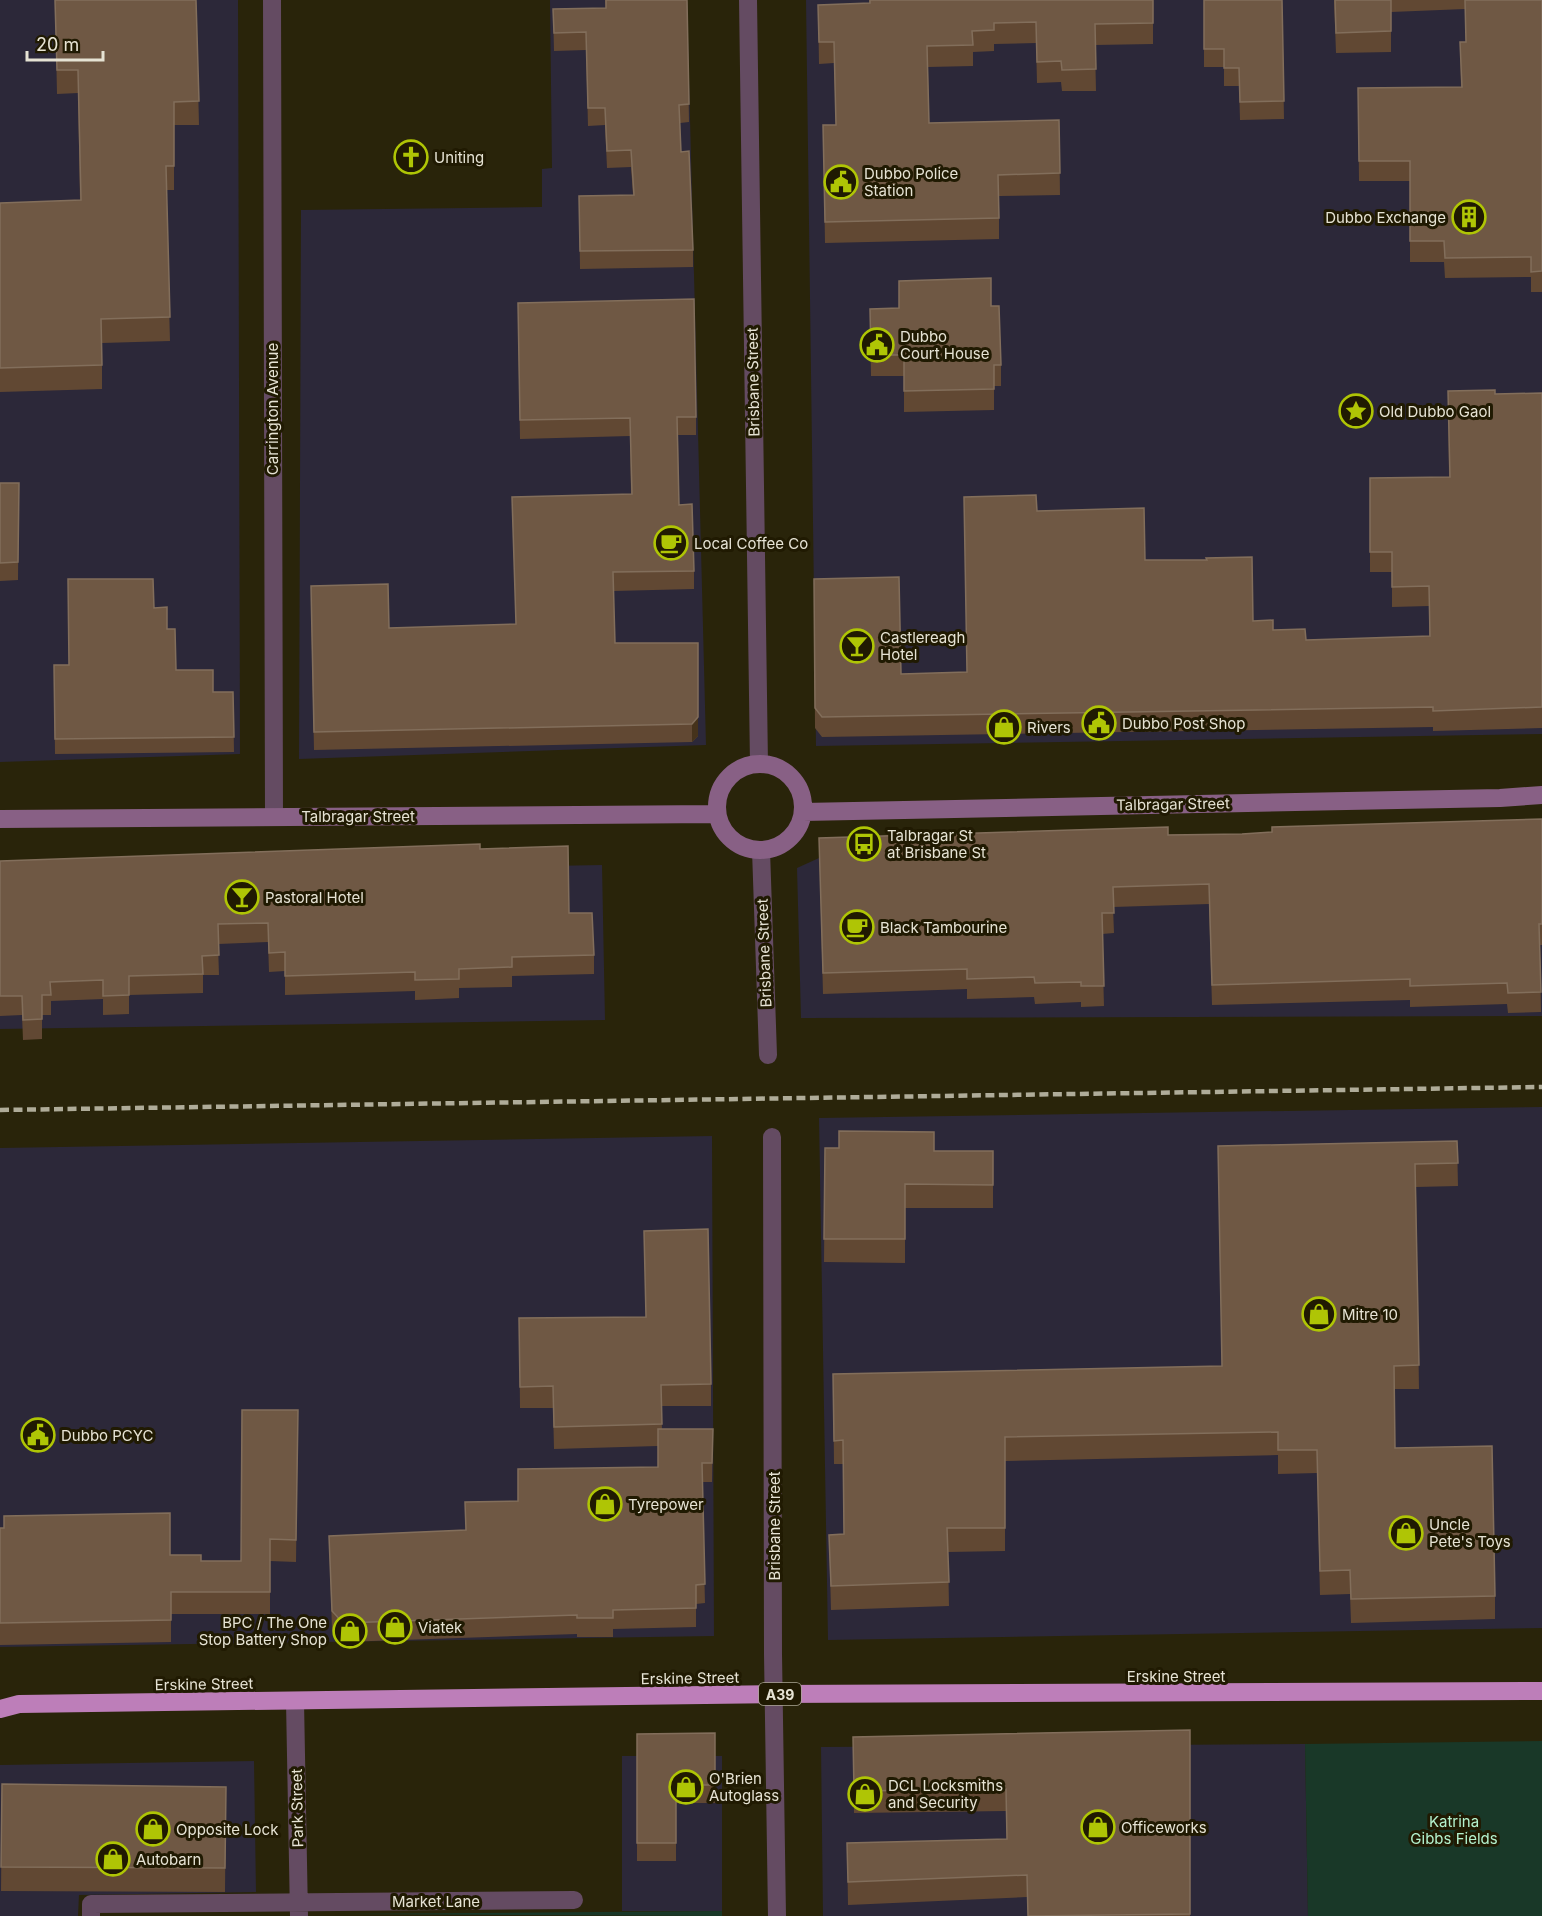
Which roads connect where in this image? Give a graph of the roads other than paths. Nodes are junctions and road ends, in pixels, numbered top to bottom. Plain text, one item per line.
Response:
1 (272, 0) edge
2 (748, 0) edge
3 (759, 764) junction
4 (1542, 795) edge
5 (803, 812) junction
6 (716, 814) junction
7 (274, 817) junction
8 (0, 819) edge
9 (761, 850) junction
10 (768, 1055) dead end
11 (772, 1137) dead end
12 (1542, 1691) edge
13 (774, 1694) junction
14 (0, 1698) edge
15 (295, 1701) junction
16 (19, 1704) junction
17 (0, 1709) edge
18 (574, 1900) dead end
19 (299, 1909) edge
20 (91, 1916) edge
21 (777, 1916) edge

1 - 7 street, Carrington Avenue
2 - 3 street, Brisbane Street
3 - 5 street
3 - 6 street
4 - 5 street, Talbragar Street
5 - 9 street
6 - 7 street, Talbragar Street
6 - 9 street
7 - 8 street, Talbragar Street
9 - 10 street, Brisbane Street
11 - 13 street, Brisbane Street
12 - 13 highway, Erskine Street / A39
13 - 15 highway, Erskine Street / A39
13 - 21 street, Brisbane Street
14 - 16 highway, Erskine Street / A39
15 - 16 highway, Erskine Street / A39
15 - 19 street, Park Street
16 - 17 highway, Erskine Street / A39
18 - 19 street, Market Lane
19 - 20 street, Market Lane

